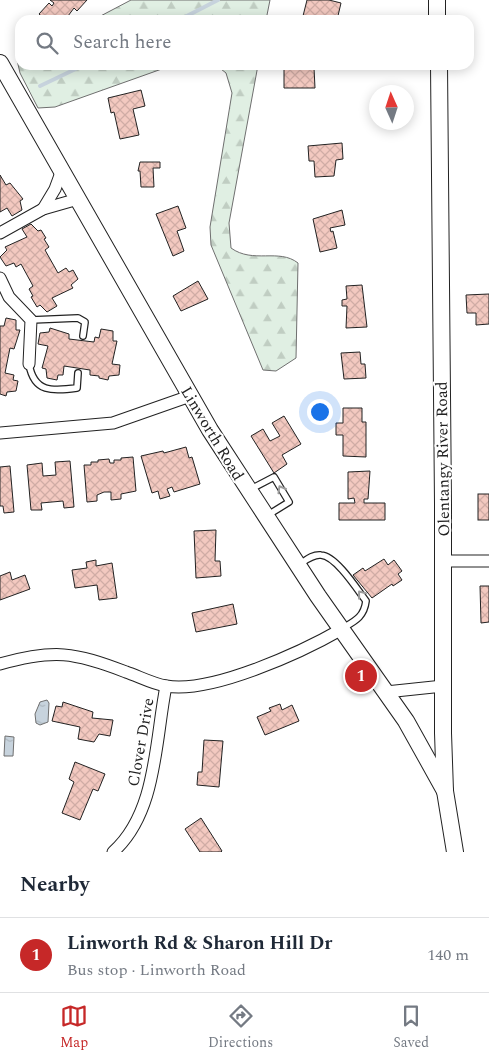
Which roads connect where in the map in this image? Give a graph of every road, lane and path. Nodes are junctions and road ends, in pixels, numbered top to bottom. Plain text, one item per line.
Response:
1 (436, 0) edge
2 (437, 15) edge
3 (0, 63) edge
4 (438, 70) edge
5 (62, 170) junction
6 (78, 199) junction
7 (43, 209) junction
8 (0, 232) edge
9 (0, 278) edge
10 (4, 300) edge
11 (31, 320) junction
12 (83, 336) dead end
13 (28, 364) joint
14 (78, 373) dead end
15 (190, 396) junction
16 (0, 433) edge
17 (249, 490) junction
18 (266, 516) junction
19 (444, 561) junction
20 (489, 561) edge
21 (298, 566) junction
22 (342, 629) junction
23 (0, 664) edge
24 (166, 686) junction
25 (443, 686) junction
26 (386, 692) junction
27 (445, 791) junction
28 (113, 852) edge
29 (455, 852) edge

1 - 2 main road
3 - 5 main road, Linworth Road
4 - 19 main road, Olentangy River Road
5 - 6 main road, Linworth Road
5 - 7 street
6 - 7 street
6 - 15 main road, Linworth Road
7 - 8 street
9 - 10 street
10 - 11 street
11 - 12 lane
11 - 13 street
13 - 14 lane
15 - 16 street
15 - 17 main road, Linworth Road
17 - 18 main road, Linworth Road
18 -> 17 lane
18 - 21 main road, Linworth Road
19 - 20 street
19 - 25 main road, Olentangy River Road
21 - 22 main road, Linworth Road
22 -> 21 lane
22 - 24 street
22 - 26 main road, Linworth Road
23 - 24 street
24 - 28 street, Clover Drive
25 - 26 street
25 - 27 main road, Olentangy River Road
26 - 27 main road, Linworth Road
27 - 29 main road, Olentangy River Road

